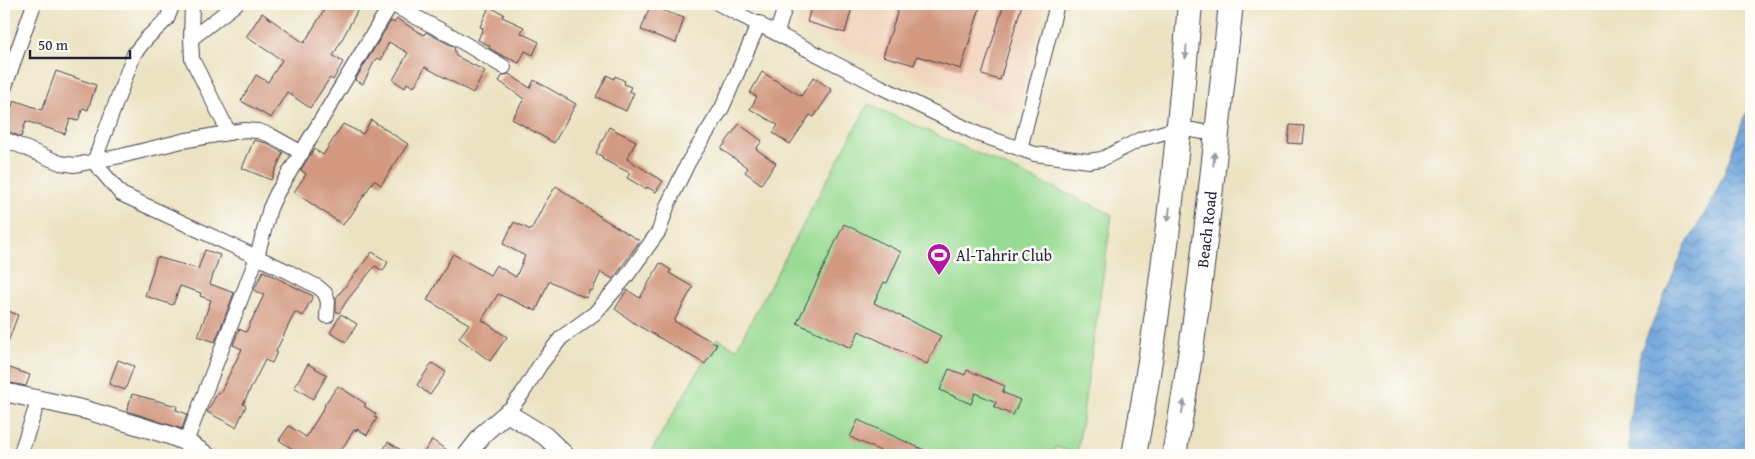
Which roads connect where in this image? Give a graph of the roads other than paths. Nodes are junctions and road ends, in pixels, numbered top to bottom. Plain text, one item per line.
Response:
1 (34, 4) edge
2 (173, 4) edge
3 (192, 4) edge
4 (236, 4) edge
5 (391, 4) edge
6 (719, 4) edge
7 (786, 4) edge
8 (1057, 4) edge
9 (1190, 4) edge
10 (1230, 4) edge
11 (758, 23) junction
12 (777, 32) junction
13 (191, 39) junction
14 (504, 67) dead end
15 (4, 89) edge
16 (1179, 128) junction
17 (229, 133) junction
18 (1216, 134) junction
19 (4, 139) edge
20 (1020, 149) junction
21 (302, 153) junction
22 (94, 162) junction
23 (257, 257) junction
24 (327, 316) dead end
25 (4, 392) edge
26 (39, 400) junction
27 (507, 413) junction
28 (186, 442) junction
29 (20, 455) edge
30 (206, 455) edge
31 (467, 455) edge
32 (565, 455) edge
33 (1134, 455) edge
34 (1174, 455) edge

1 - 15 street
2 - 22 street
3 - 13 street
4 - 13 street
5 - 14 street
5 - 21 street
6 - 11 street
7 - 12 street
8 - 20 street
9 -> 16 highway
10 - 18 highway, Beach Road
11 - 12 street
11 - 27 street
12 - 20 street
13 - 17 street
16 - 18 street
16 - 20 street
16 -> 33 highway
17 - 21 street
17 - 22 street
34 -> 18 highway, Beach Road
19 - 22 street
21 - 23 street
22 - 23 street
23 - 24 street
23 - 28 street
25 - 26 street
26 - 28 street
26 - 29 street
27 - 31 street
27 - 32 street
28 - 30 street

